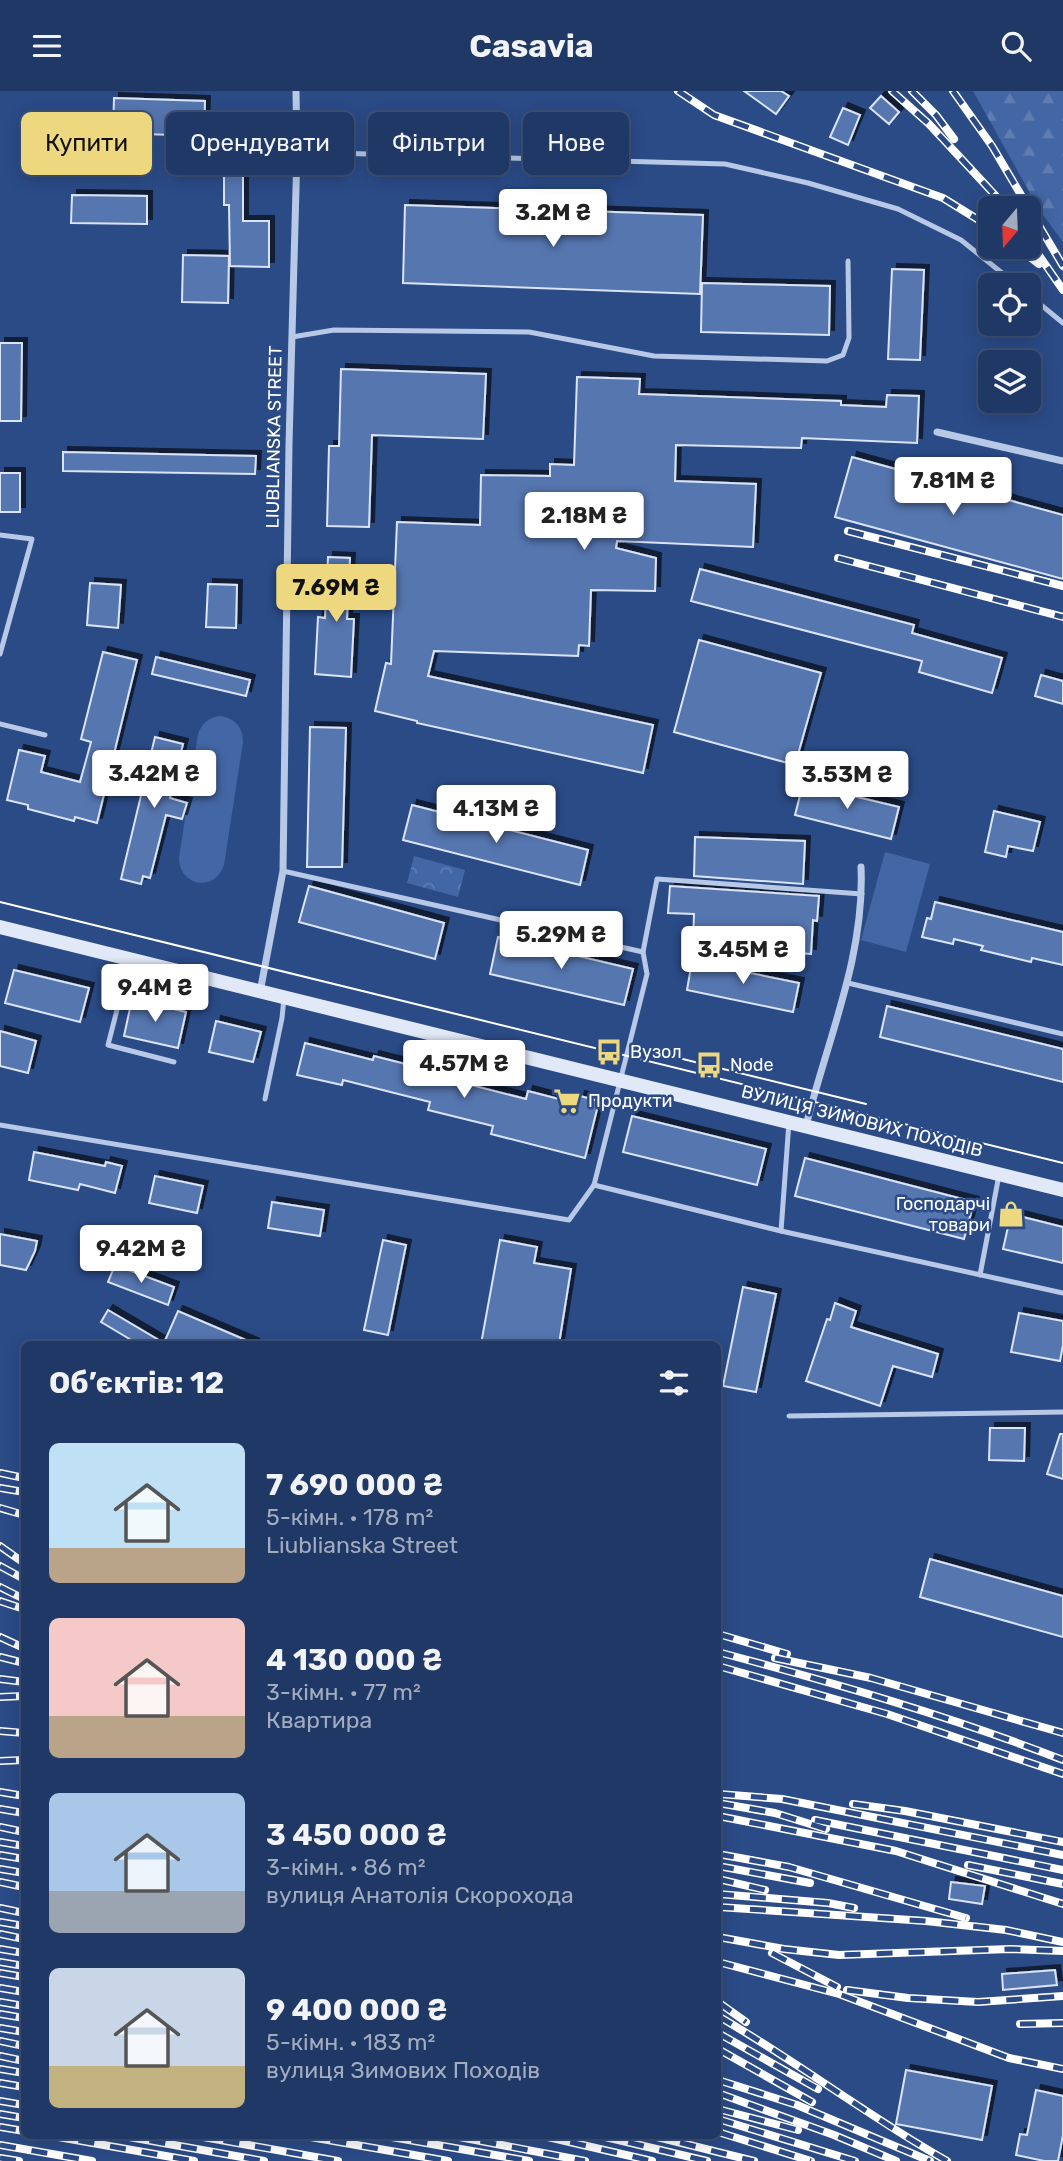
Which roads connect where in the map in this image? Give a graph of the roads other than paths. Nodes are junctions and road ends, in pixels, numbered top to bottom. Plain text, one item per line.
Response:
1 (296, 91) edge
2 (296, 112) edge
3 (354, 154) edge
4 (296, 175) edge
5 (848, 261) dead end
6 (1002, 273) edge
7 (1041, 305) edge
8 (1063, 323) edge
9 (292, 338) junction
10 (937, 432) dead end
11 (1063, 461) edge
12 (0, 535) edge
13 (0, 654) edge
14 (0, 724) edge
15 (45, 735) dead end
16 (861, 867) dead end
17 (283, 871) junction
18 (862, 894) junction
19 (0, 927) edge
20 (643, 952) junction
21 (130, 960) junction
22 (848, 983) junction
23 (260, 992) junction
24 (284, 998) junction
25 (1063, 1034) edge
26 (174, 1062) dead end
27 (621, 1080) junction
28 (265, 1099) dead end
29 (789, 1122) junction
30 (0, 1125) edge
31 (806, 1127) junction
32 (999, 1174) junction
33 (594, 1185) junction
34 (1063, 1190) edge
35 (782, 1231) junction
36 (979, 1275) junction
37 (1063, 1293) edge
38 (1063, 1412) edge
39 (789, 1416) dead end

1 - 2 street, LIUBLIANSKA STREET
3 - 6 lane
4 - 9 street, LIUBLIANSKA STREET
5 - 9 lane
7 - 8 lane
9 - 17 street, LIUBLIANSKA STREET
10 - 11 street
12 - 13 lane
14 - 15 lane
16 - 18 street
17 - 20 lane
17 - 23 street, LIUBLIANSKA STREET
18 - 20 lane
18 - 22 street
19 - 21 main road, ВУЛИЦЯ ЗИМОВИХ ПОХОДІВ
20 - 27 lane
21 - 23 main road, ВУЛИЦЯ ЗИМОВИХ ПОХОДІВ
21 - 26 lane
22 - 25 lane
22 - 31 street
23 - 24 main road, ВУЛИЦЯ ЗИМОВИХ ПОХОДІВ
24 - 27 main road, ВУЛИЦЯ ЗИМОВИХ ПОХОДІВ
24 - 28 lane
27 - 29 main road, ВУЛИЦЯ ЗИМОВИХ ПОХОДІВ
27 - 33 lane
29 - 31 main road, ВУЛИЦЯ ЗИМОВИХ ПОХОДІВ
29 - 35 lane
30 - 33 lane
31 - 32 main road, ВУЛИЦЯ ЗИМОВИХ ПОХОДІВ
32 - 34 main road, ВУЛИЦЯ ЗИМОВИХ ПОХОДІВ
32 - 36 lane
33 - 35 lane
35 - 36 lane
36 - 37 lane
38 - 39 lane

